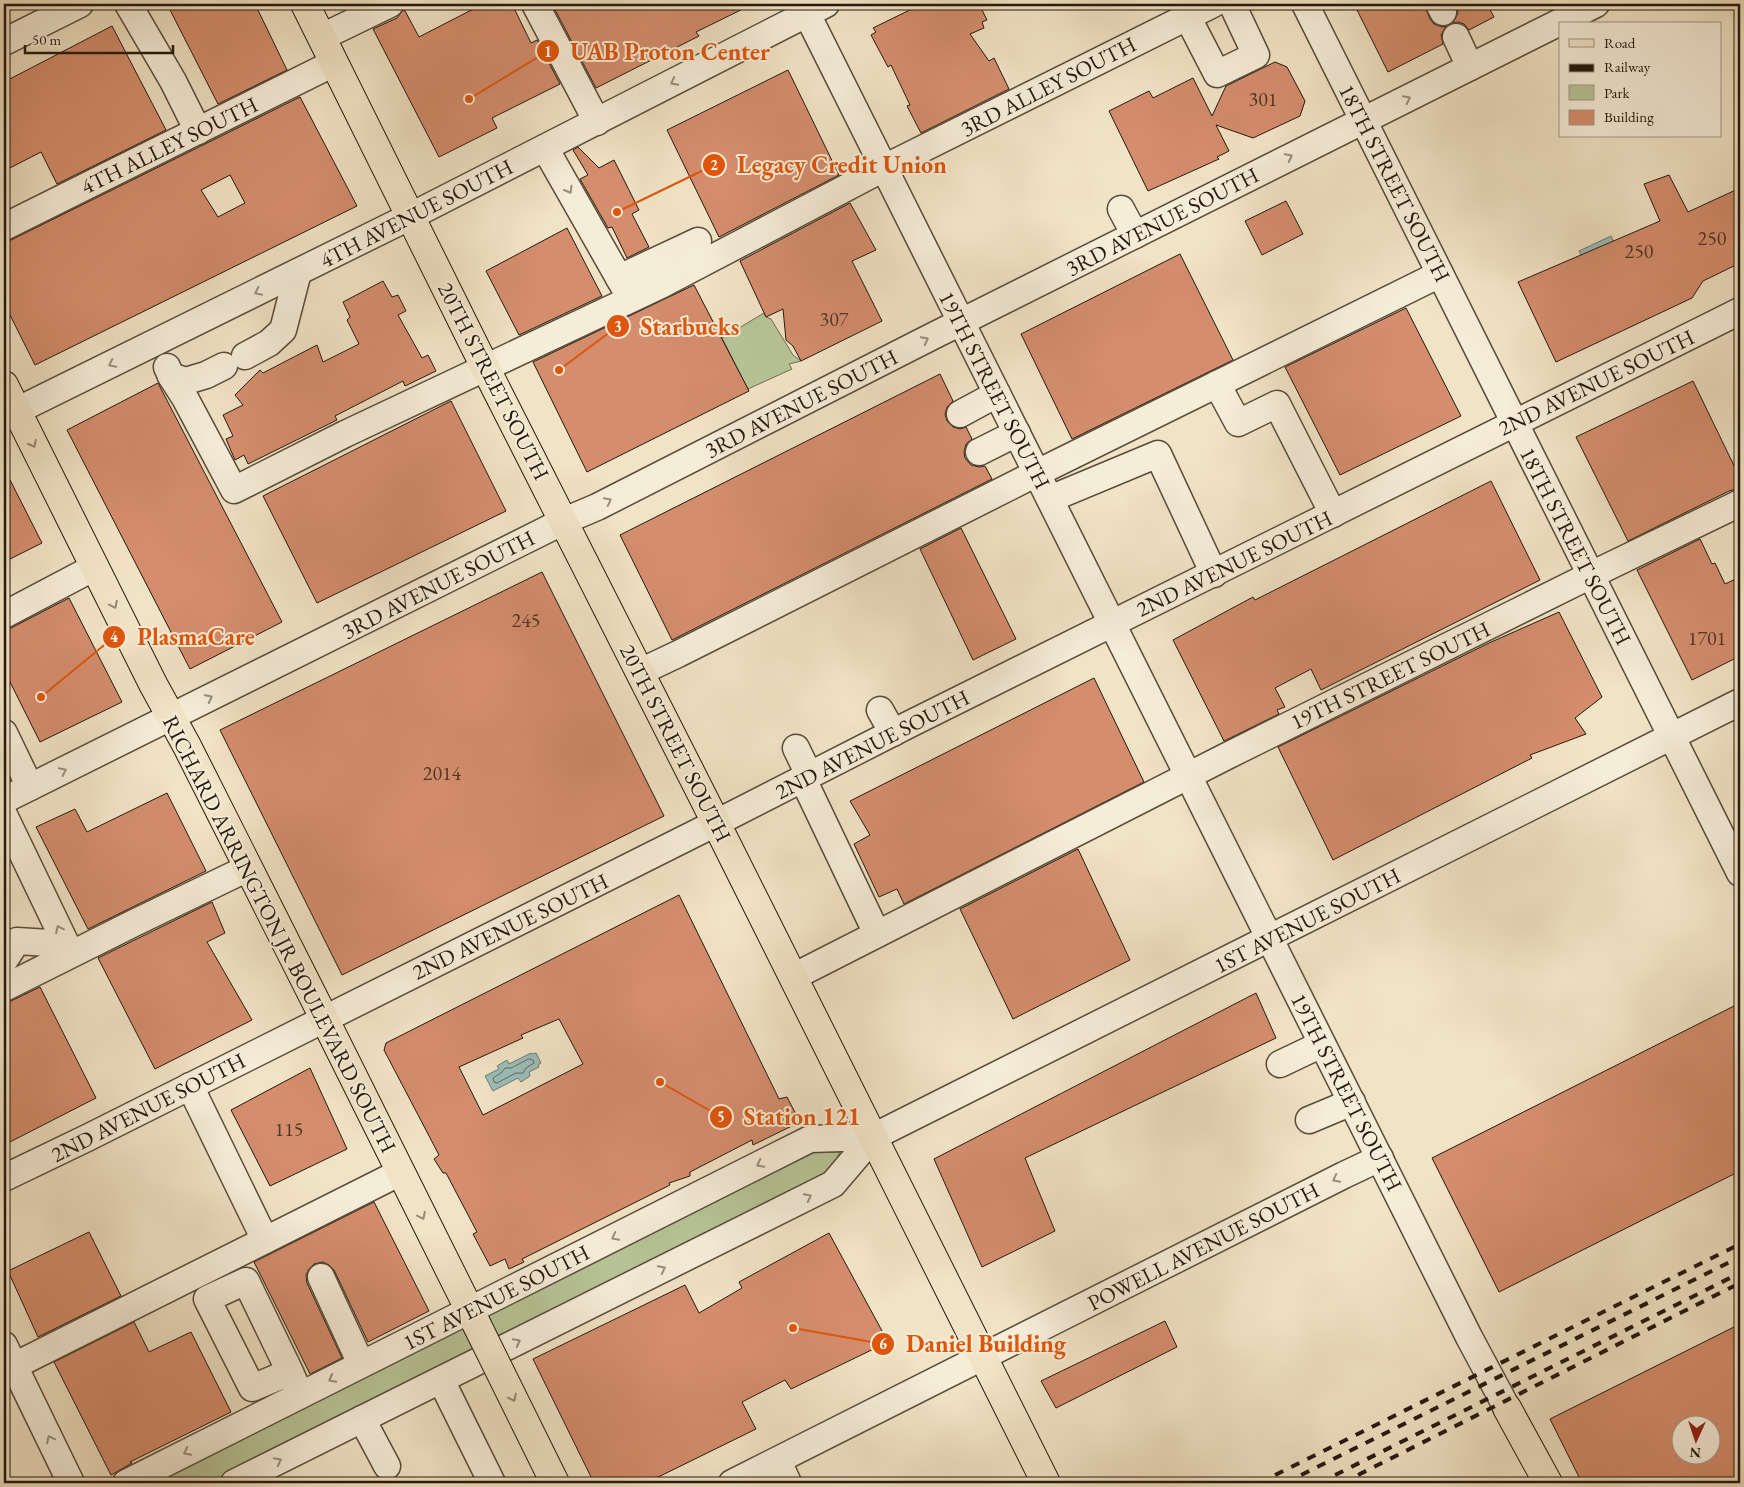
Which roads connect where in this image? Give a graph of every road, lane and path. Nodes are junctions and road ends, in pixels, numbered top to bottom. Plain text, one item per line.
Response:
1 (80, 4) edge
2 (128, 4) edge
3 (305, 4) edge
4 (535, 4) edge
5 (1213, 4) edge
6 (1232, 4) edge
7 (1305, 4) edge
8 (1596, 4) edge
9 (381, 6) edge
10 (811, 7) edge
11 (1188, 16) junction
12 (1559, 22) edge
13 (1560, 22) edge
14 (322, 37) junction
15 (1456, 37) dead end
16 (4, 42) edge
17 (334, 63) junction
18 (1470, 67) junction
19 (1363, 121) junction
20 (597, 122) junction
21 (198, 131) junction
22 (545, 148) junction
23 (884, 168) junction
24 (1121, 209) dead end
25 (411, 216) junction
26 (4, 227) edge
27 (1135, 235) junction
28 (698, 240) dead end
29 (298, 272) junction
30 (1440, 274) junction
31 (625, 289) junction
32 (1740, 311) edge
33 (961, 322) junction
34 (153, 343) junction
35 (485, 367) junction
36 (171, 376) junction
37 (1217, 384) junction
38 (4, 385) edge
39 (997, 394) junction
40 (10, 414) edge
41 (960, 414) dead end
42 (1515, 423) junction
43 (1017, 433) junction
44 (979, 452) dead end
45 (1037, 474) junction
46 (1050, 499) junction
47 (1740, 503) edge
48 (1334, 514) junction
49 (564, 521) junction
50 (95, 567) junction
51 (1214, 574) junction
52 (1591, 575) junction
53 (4, 615) edge
54 (1112, 623) junction
55 (640, 672) junction
56 (1740, 702) edge
57 (880, 710) dead end
58 (171, 717) junction
59 (893, 733) junction
60 (1672, 736) junction
61 (5, 739) edge
62 (796, 748) dead end
63 (1188, 776) junction
64 (806, 777) junction
65 (30, 787) junction
66 (4, 800) edge
67 (4, 815) edge
68 (716, 823) junction
69 (248, 868) junction
70 (1740, 873) edge
71 (877, 934) junction
72 (1270, 938) junction
73 (10, 951) edge
74 (793, 977) junction
75 (4, 988) edge
76 (324, 1018) junction
77 (1322, 1044) junction
78 (1280, 1064) dead end
79 (190, 1086) junction
80 (1352, 1102) junction
81 (1309, 1120) dead end
82 (873, 1137) junction
83 (1380, 1158) junction
84 (401, 1172) junction
85 (4, 1178) edge
86 (265, 1240) junction
87 (321, 1277) dead end
88 (472, 1316) junction
89 (982, 1358) junction
90 (7, 1361) edge
91 (361, 1364) junction
92 (441, 1380) junction
93 (1507, 1408) joint
94 (362, 1419) junction
95 (387, 1466) dead end
96 (783, 1472) edge
97 (136, 1480) edge
98 (71, 1483) edge
99 (234, 1483) edge
100 (492, 1483) edge
101 (555, 1483) edge
102 (732, 1483) edge
103 (1046, 1483) edge
104 (1548, 1483) edge

1 - 16 street
2 - 21 street
3 - 14 main road, 20TH STREET SOUTH
4 - 20 street
5 - 11 street, 3RD ALLEY SOUTH
6 - 11 street
7 - 19 street, 18TH STREET SOUTH
8 - 13 street, 3RD AVENUE SOUTH
9 - 14 street
10 -> 20 street, 4TH AVENUE SOUTH
10 - 23 street, 19TH STREET SOUTH
11 - 23 street, 3RD ALLEY SOUTH
12 - 18 street, 3RD AVENUE SOUTH
14 - 17 main road, 20TH STREET SOUTH
15 - 18 street
17 - 21 street, 4TH ALLEY SOUTH
17 - 25 main road, 20TH STREET SOUTH
19 -> 18 street, 3RD AVENUE SOUTH
27 -> 19 street, 3RD AVENUE SOUTH
19 - 30 street, 18TH STREET SOUTH
20 - 22 street, 4TH AVENUE SOUTH
21 - 26 street, 4TH ALLEY SOUTH
22 - 25 street, 4TH AVENUE SOUTH
22 -> 31 street
23 - 31 street, 3RD ALLEY SOUTH
23 - 33 street, 19TH STREET SOUTH
24 - 27 street
25 - 29 street, 4TH AVENUE SOUTH
25 - 35 main road, 20TH STREET SOUTH
27 - 33 street, 3RD AVENUE SOUTH
28 - 31 street
29 -> 34 street, 4TH AVENUE SOUTH
29 - 36 street
30 - 37 street
30 - 42 street, 18TH STREET SOUTH
31 - 35 street
32 - 42 street, 2ND AVENUE SOUTH
33 - 39 street, 19TH STREET SOUTH
49 -> 33 street, 3RD AVENUE SOUTH
34 - 36 street
34 -> 40 street, 4TH AVENUE SOUTH
35 - 36 street
35 - 49 main road, 20TH STREET SOUTH
37 - 45 street
37 - 48 street
38 - 40 main road, RICHARD ARRINGTON JR BOULEVARD SOUTH
39 - 41 street
39 - 43 street, 19TH STREET SOUTH
40 -> 50 main road, RICHARD ARRINGTON JR BOULEVARD SOUTH
42 - 48 street, 2ND AVENUE SOUTH
42 - 52 street, 18TH STREET SOUTH
43 - 44 street
43 - 45 street, 19TH STREET SOUTH
45 - 46 street, 19TH STREET SOUTH
45 - 55 street
46 - 51 street
46 - 54 street, 19TH STREET SOUTH
47 - 52 street, 19TH STREET SOUTH
48 - 51 street, 2ND AVENUE SOUTH
49 - 55 main road, 20TH STREET SOUTH
58 -> 49 street, 3RD AVENUE SOUTH
50 - 53 street
50 -> 58 main road, RICHARD ARRINGTON JR BOULEVARD SOUTH
51 - 54 street, 2ND AVENUE SOUTH
52 - 60 street, 18TH STREET SOUTH
52 - 63 street, 19TH STREET SOUTH
54 - 59 street, 2ND AVENUE SOUTH
54 - 63 street, 19TH STREET SOUTH
55 - 68 main road, 20TH STREET SOUTH
56 - 60 street, 1ST AVENUE SOUTH
57 - 59 street
65 -> 58 street, 3RD AVENUE SOUTH
58 - 69 main road, RICHARD ARRINGTON JR BOULEVARD SOUTH
59 - 64 street, 2ND AVENUE SOUTH
60 - 70 street, 18TH STREET SOUTH
60 - 72 street, 1ST AVENUE SOUTH
61 - 65 street
62 - 64 street
63 - 71 street
63 - 72 street, 19TH STREET SOUTH
64 - 68 street, 2ND AVENUE SOUTH
64 - 71 street
65 - 66 street, 3RD AVENUE SOUTH
73 -> 67 street
68 - 74 main road, 20TH STREET SOUTH
68 - 76 street, 2ND AVENUE SOUTH
69 - 75 street
69 - 76 main road, RICHARD ARRINGTON JR BOULEVARD SOUTH
71 - 74 street
72 - 77 street, 19TH STREET SOUTH
72 - 82 street, 1ST AVENUE SOUTH
74 - 82 main road, 20TH STREET SOUTH
76 - 79 street, 2ND AVENUE SOUTH
76 - 84 main road, RICHARD ARRINGTON JR BOULEVARD SOUTH
77 - 78 street
77 - 80 street, 19TH STREET SOUTH
79 - 85 street, 2ND AVENUE SOUTH
79 - 86 street
80 - 81 street
80 - 83 street, 19TH STREET SOUTH
82 -> 88 street, 1ST AVENUE SOUTH
82 - 89 main road, 20TH STREET SOUTH
92 -> 82 street, 1ST AVENUE SOUTH
83 -> 89 street, POWELL AVENUE SOUTH
83 - 93 street, 19TH STREET SOUTH
84 - 86 street
84 -> 88 main road, RICHARD ARRINGTON JR BOULEVARD SOUTH
86 - 90 street
87 - 91 street
88 - 91 street, 1ST AVENUE SOUTH
88 -> 101 main road, RICHARD ARRINGTON JR BOULEVARD SOUTH, bridge
89 - 96 street, POWELL AVENUE SOUTH
89 - 103 main road, 20TH STREET SOUTH
98 -> 90 street
91 -> 97 street, 1ST AVENUE SOUTH
92 - 94 street, 1ST AVENUE SOUTH
92 - 100 street
93 - 104 main road
94 - 95 street
99 -> 94 street, 1ST AVENUE SOUTH
96 - 102 street, POWELL AVENUE SOUTH

